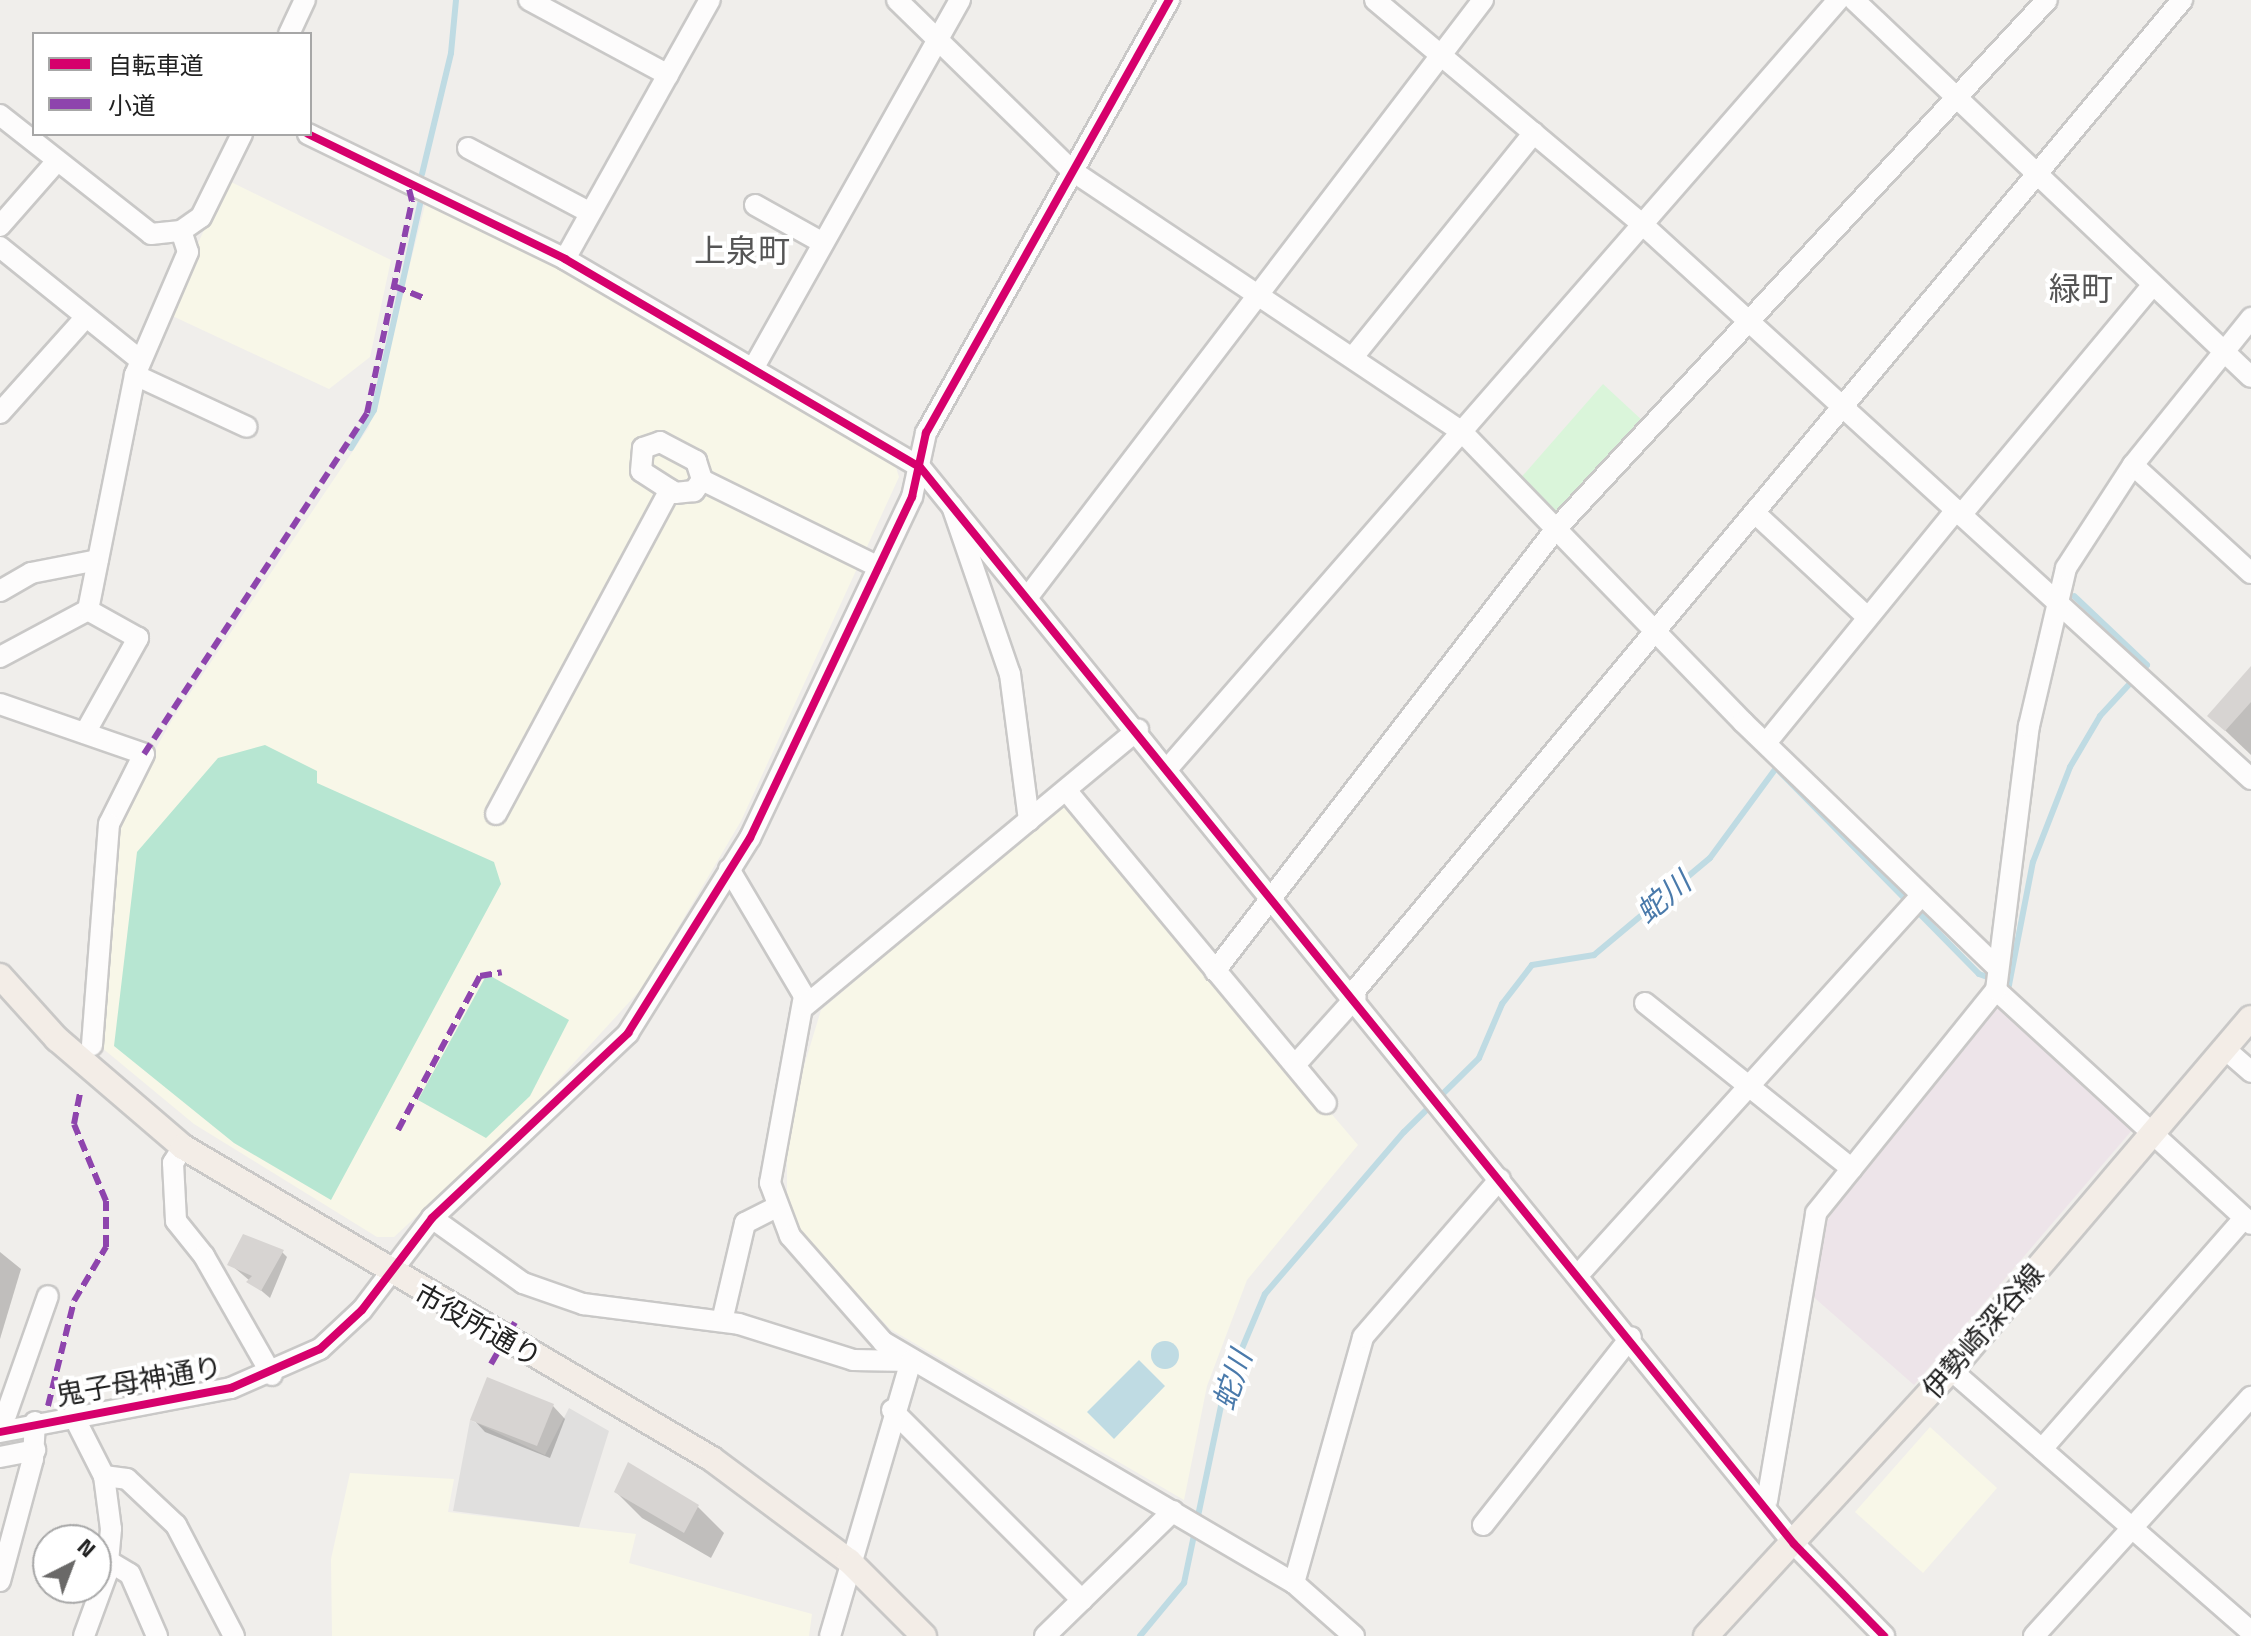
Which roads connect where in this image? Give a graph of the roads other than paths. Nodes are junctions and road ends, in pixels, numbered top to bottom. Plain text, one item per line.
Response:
1 (305, 0) edge
2 (529, 0) edge
3 (710, 0) edge
4 (897, 0) edge
5 (960, 0) edge
6 (1169, 0) edge
7 (1375, 0) edge
8 (1483, 0) edge
9 (1838, 0) edge
10 (1854, 0) edge
11 (2047, 0) edge
12 (2182, 0) edge
13 (290, 32) edge
14 (938, 39) junction
15 (1440, 54) junction
16 (668, 75) junction
17 (1955, 99) junction
18 (0, 115) edge
19 (1534, 133) junction
20 (241, 136) edge
21 (312, 136) edge
22 (468, 148) dead end
23 (57, 161) junction
24 (1071, 170) junction
25 (2035, 175) junction
26 (755, 205) dead end
27 (589, 212) junction
28 (1642, 224) junction
29 (0, 226) edge
30 (181, 231) junction
31 (823, 243) junction
32 (0, 247) edge
33 (565, 259) junction
34 (2152, 286) junction
35 (1259, 292) junction
36 (85, 318) junction
37 (2251, 318) edge
38 (1748, 321) junction
39 (2224, 353) junction
40 (1353, 357) junction
41 (138, 367) junction
42 (754, 367) junction
43 (2251, 377) edge
44 (1844, 408) junction
45 (0, 413) edge
46 (247, 427) dead end
47 (1462, 432) junction
48 (2133, 465) junction
49 (920, 467) junction
50 (702, 480) junction
51 (670, 490) junction
52 (951, 502) junction
53 (1959, 512) junction
54 (1756, 514) junction
55 (1555, 530) junction
56 (98, 560) junction
57 (879, 567) junction
58 (2251, 573) edge
59 (0, 591) edge
60 (1030, 594) junction
61 (2054, 598) junction
62 (88, 610) junction
63 (1866, 616) junction
64 (1657, 634) junction
65 (0, 657) edge
66 (0, 704) edge
67 (1138, 730) junction
68 (85, 733) junction
69 (1766, 743) junction
70 (1169, 767) junction
71 (2251, 779) edge
72 (1066, 790) junction
73 (496, 814) dead end
74 (1029, 821) junction
75 (729, 869) junction
76 (1272, 896) junction
77 (1919, 898) junction
78 (1998, 968) junction
79 (1215, 971) junction
80 (0, 976) edge
81 (1996, 990) junction
82 (1354, 995) junction
83 (1645, 1003) dead end
84 (805, 1006) junction
85 (2251, 1018) edge
86 (92, 1045) dead end
87 (2225, 1049) junction
88 (1295, 1065) junction
89 (2251, 1072) edge
90 (1749, 1086) junction
91 (1326, 1103) dead end
92 (2150, 1137) junction
93 (183, 1147) junction
94 (1852, 1169) junction
95 (1500, 1179) junction
96 (775, 1208) junction
97 (432, 1218) junction
98 (2247, 1221) edge
99 (388, 1274) junction
100 (1579, 1274) junction
101 (48, 1296) dead end
102 (722, 1321) junction
103 (1631, 1337) junction
104 (911, 1361) junction
105 (1951, 1370) junction
106 (272, 1375) junction
107 (2251, 1397) edge
108 (892, 1410) junction
109 (73, 1415) junction
110 (12, 1422) edge
111 (2042, 1449) junction
112 (35, 1450) junction
113 (0, 1457) edge
114 (104, 1476) junction
115 (1767, 1501) junction
116 (1179, 1514) junction
117 (107, 1524) edge
118 (1483, 1525) dead end
119 (2132, 1528) junction
120 (1794, 1544) junction
121 (849, 1561) junction
122 (112, 1563) edge
123 (0, 1581) edge
124 (1294, 1583) junction
125 (1082, 1600) junction
126 (95, 1604) edge
127 (2251, 1632) edge
128 (84, 1636) edge
129 (157, 1636) edge
130 (234, 1636) edge
131 (830, 1636) edge
132 (924, 1636) edge
133 (1045, 1636) edge
134 (1354, 1636) edge
135 (1706, 1636) edge
136 (1884, 1636) edge
137 (2034, 1636) edge

1 - 13 street
2 - 16 street
3 - 16 street
4 - 14 street
5 - 14 street
6 - 24 street, 鬼子母神通り
7 - 15 street
8 - 15 street
9 - 28 street
10 - 17 street
11 - 17 street
12 - 25 street
14 - 24 street
14 - 31 street
15 - 19 street
15 - 35 street
16 - 27 street
17 - 25 street
17 - 38 street
18 - 23 street
19 - 28 street
19 - 40 street
20 - 30 street
21 - 33 street
22 - 27 street
23 - 29 street
23 - 30 street
24 - 35 street
24 - 49 street, 鬼子母神通り
25 - 34 street
25 - 44 street
26 - 31 street
27 - 33 street
28 - 38 street
28 - 47 street
30 - 41 street
31 - 42 street
32 - 36 street
33 - 42 street
34 - 39 street
34 - 53 street
35 - 40 street
35 - 60 street
36 - 41 street
36 - 45 street
37 - 39 street
38 - 44 street
38 - 55 street
39 - 43 street
39 - 48 street
40 - 47 street
41 - 46 street
41 - 56 street
42 - 49 street
44 - 53 street
44 - 54 street
47 - 55 street
47 - 70 street
48 - 58 street
48 - 61 street
49 - 52 street
49 - 57 street, 鬼子母神通り
50 - 51 street
50 - 51 street
50 - 57 street
51 - 73 street
52 - 60 street
52 - 74 street
53 - 61 street
53 - 63 street
54 - 63 street
54 - 64 street
55 - 64 street
55 - 76 street
56 - 59 street
56 - 62 street
57 - 75 street, 鬼子母神通り
60 - 67 street
61 - 71 street
61 - 78 street
62 - 65 street
62 - 68 street
63 - 69 street
64 - 69 street
64 - 82 street
66 - 68 street
67 - 70 street
67 - 72 street
68 - 86 street
69 - 77 street
70 - 76 street
72 - 74 street
72 - 79 street
74 - 84 street
75 - 84 street
75 - 97 street, 鬼子母神通り
76 - 79 street
76 - 82 street
77 - 78 street
77 - 90 street
78 - 81 street
79 - 88 street
80 - 93 main road, 市役所通り
81 - 92 street
81 - 94 street
82 - 88 street
82 - 95 street
83 - 90 street
84 - 96 street
85 - 87 main road, 伊勢崎深谷線
87 - 89 street
87 - 92 main road, 伊勢崎深谷線
88 - 91 street
90 - 94 street
90 - 100 street
92 - 98 street
92 - 105 main road, 伊勢崎深谷線
93 - 99 main road, 市役所通り
93 - 106 street
94 - 115 street
95 - 100 street
95 - 124 street
96 - 102 street
96 - 104 street
97 - 99 street, 鬼子母神通り
97 - 102 street
98 - 111 street
99 - 106 street, 鬼子母神通り
99 - 121 main road, 市役所通り
100 - 103 street
101 - 110 street
102 - 104 street
103 - 115 street
103 - 118 street
104 - 108 street
104 - 116 street
105 - 111 street
105 - 120 main road, 伊勢崎深谷線
106 - 109 street, 鬼子母神通り
107 - 119 street
108 - 121 street
108 - 125 street
109 - 110 street, 鬼子母神通り
109 - 114 street
110 - 112 street
111 - 119 street
112 - 113 street
112 - 123 street
114 - 117 street
114 - 130 street
115 - 120 street
116 - 124 street
116 - 125 street
119 - 127 street
119 - 137 street
120 - 135 main road, 伊勢崎深谷線
120 - 136 street
121 - 131 street
121 - 132 main road, 市役所通り
122 - 129 street
124 - 134 street
125 - 133 street
126 - 128 street

